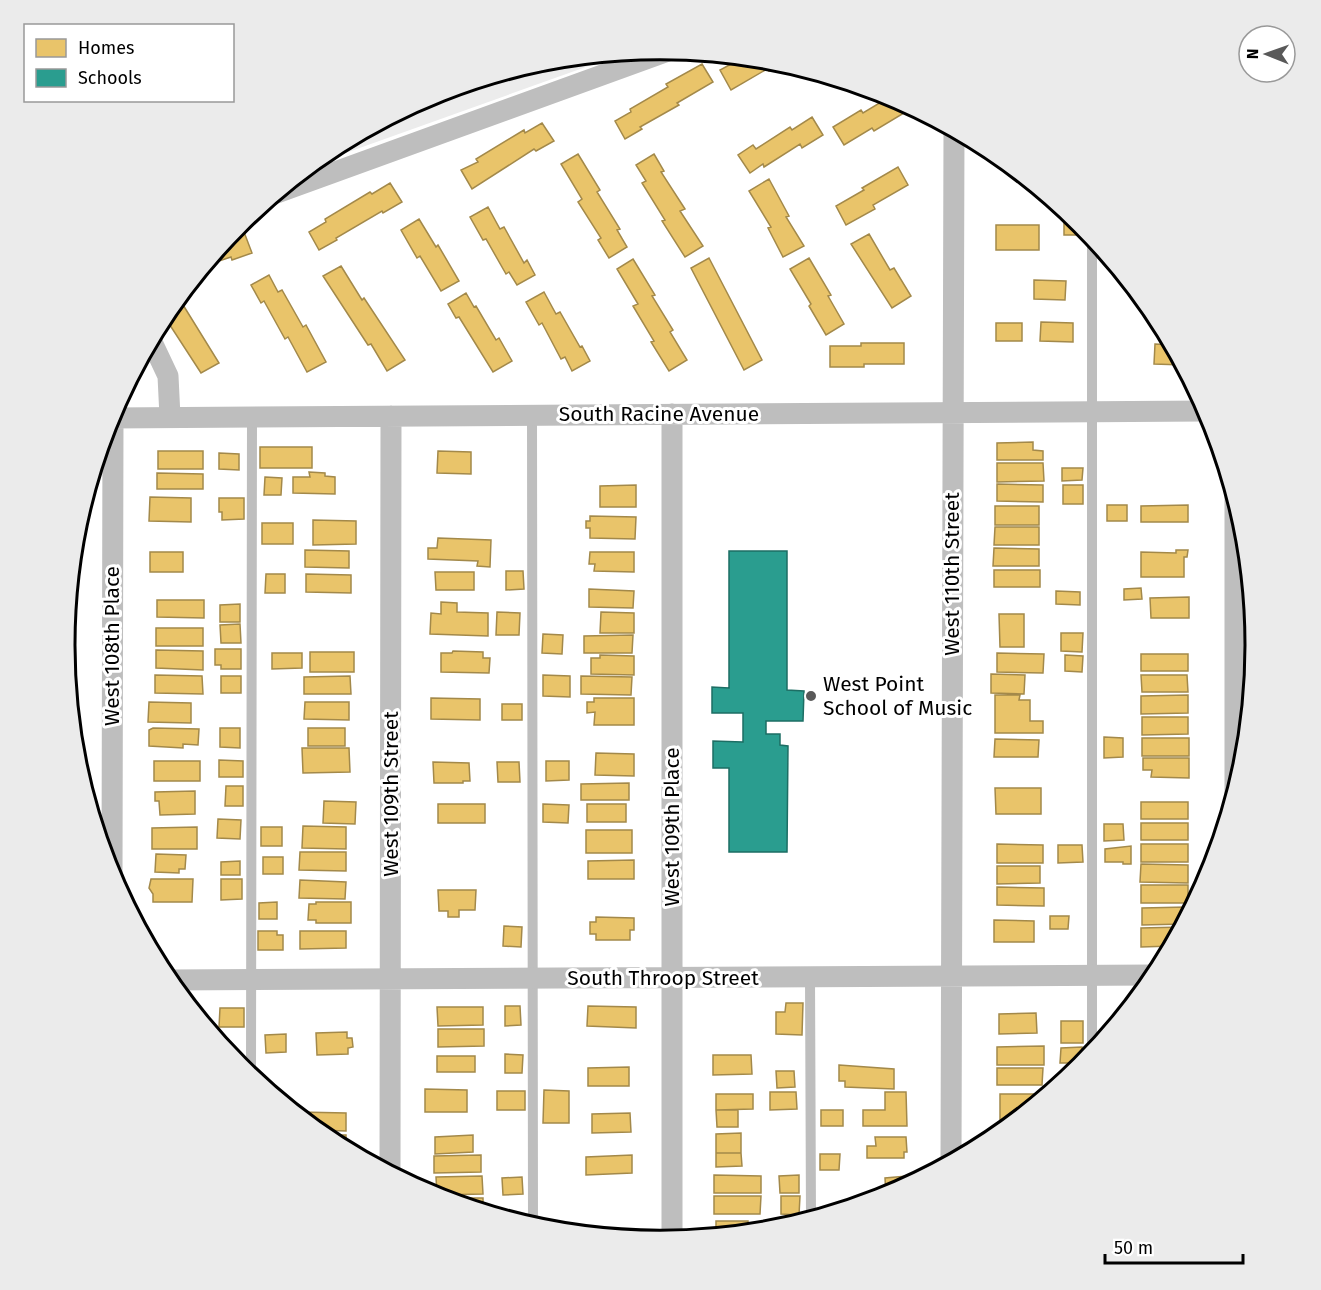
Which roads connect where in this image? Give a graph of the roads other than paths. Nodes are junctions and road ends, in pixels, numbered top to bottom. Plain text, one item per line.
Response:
1 (645, 60) edge
2 (954, 139) edge
3 (299, 185) edge
4 (1092, 250) edge
5 (156, 350) edge
6 (1092, 411) junction
7 (1196, 411) edge
8 (952, 412) junction
9 (672, 414) junction
10 (532, 415) junction
11 (391, 416) junction
12 (170, 417) junction
13 (252, 417) junction
14 (121, 418) edge
15 (112, 443) edge
16 (1235, 537) edge
17 (1235, 753) edge
18 (112, 847) edge
19 (1092, 975) junction
20 (1143, 975) edge
21 (952, 976) junction
22 (810, 977) junction
23 (532, 978) junction
24 (672, 978) junction
25 (390, 979) junction
26 (181, 980) edge
27 (251, 980) junction
28 (1092, 1040) edge
29 (251, 1063) edge
30 (951, 1153) edge
31 (390, 1164) edge
32 (811, 1210) edge
33 (533, 1216) edge
34 (672, 1230) edge

1 - 3 street
2 - 8 street, West 110th Street
4 - 6 lane
5 - 12 street
6 - 7 street, South Racine Avenue
6 - 8 street, South Racine Avenue
6 - 19 lane
8 - 9 street, South Racine Avenue
8 - 21 street, West 110th Street
9 - 10 street, South Racine Avenue
9 - 24 street, West 109th Place
10 - 11 street, South Racine Avenue
10 - 23 lane
11 - 13 street, South Racine Avenue
11 - 25 street, West 109th Street
12 - 13 street, South Racine Avenue
12 - 14 street, South Racine Avenue
13 - 27 lane
15 - 18 street, West 108th Place
16 - 17 street
19 - 20 street, South Throop Street
19 - 21 street, South Throop Street
19 - 28 lane
21 - 22 street, South Throop Street
21 - 30 street, West 110th Street
22 - 24 street, South Throop Street
22 - 32 lane
23 - 24 street, South Throop Street
23 - 25 street, South Throop Street
23 - 33 lane
24 - 34 street, West 109th Place
25 - 27 street, South Throop Street
25 - 31 street, West 109th Street
26 - 27 street, South Throop Street
27 - 29 lane

